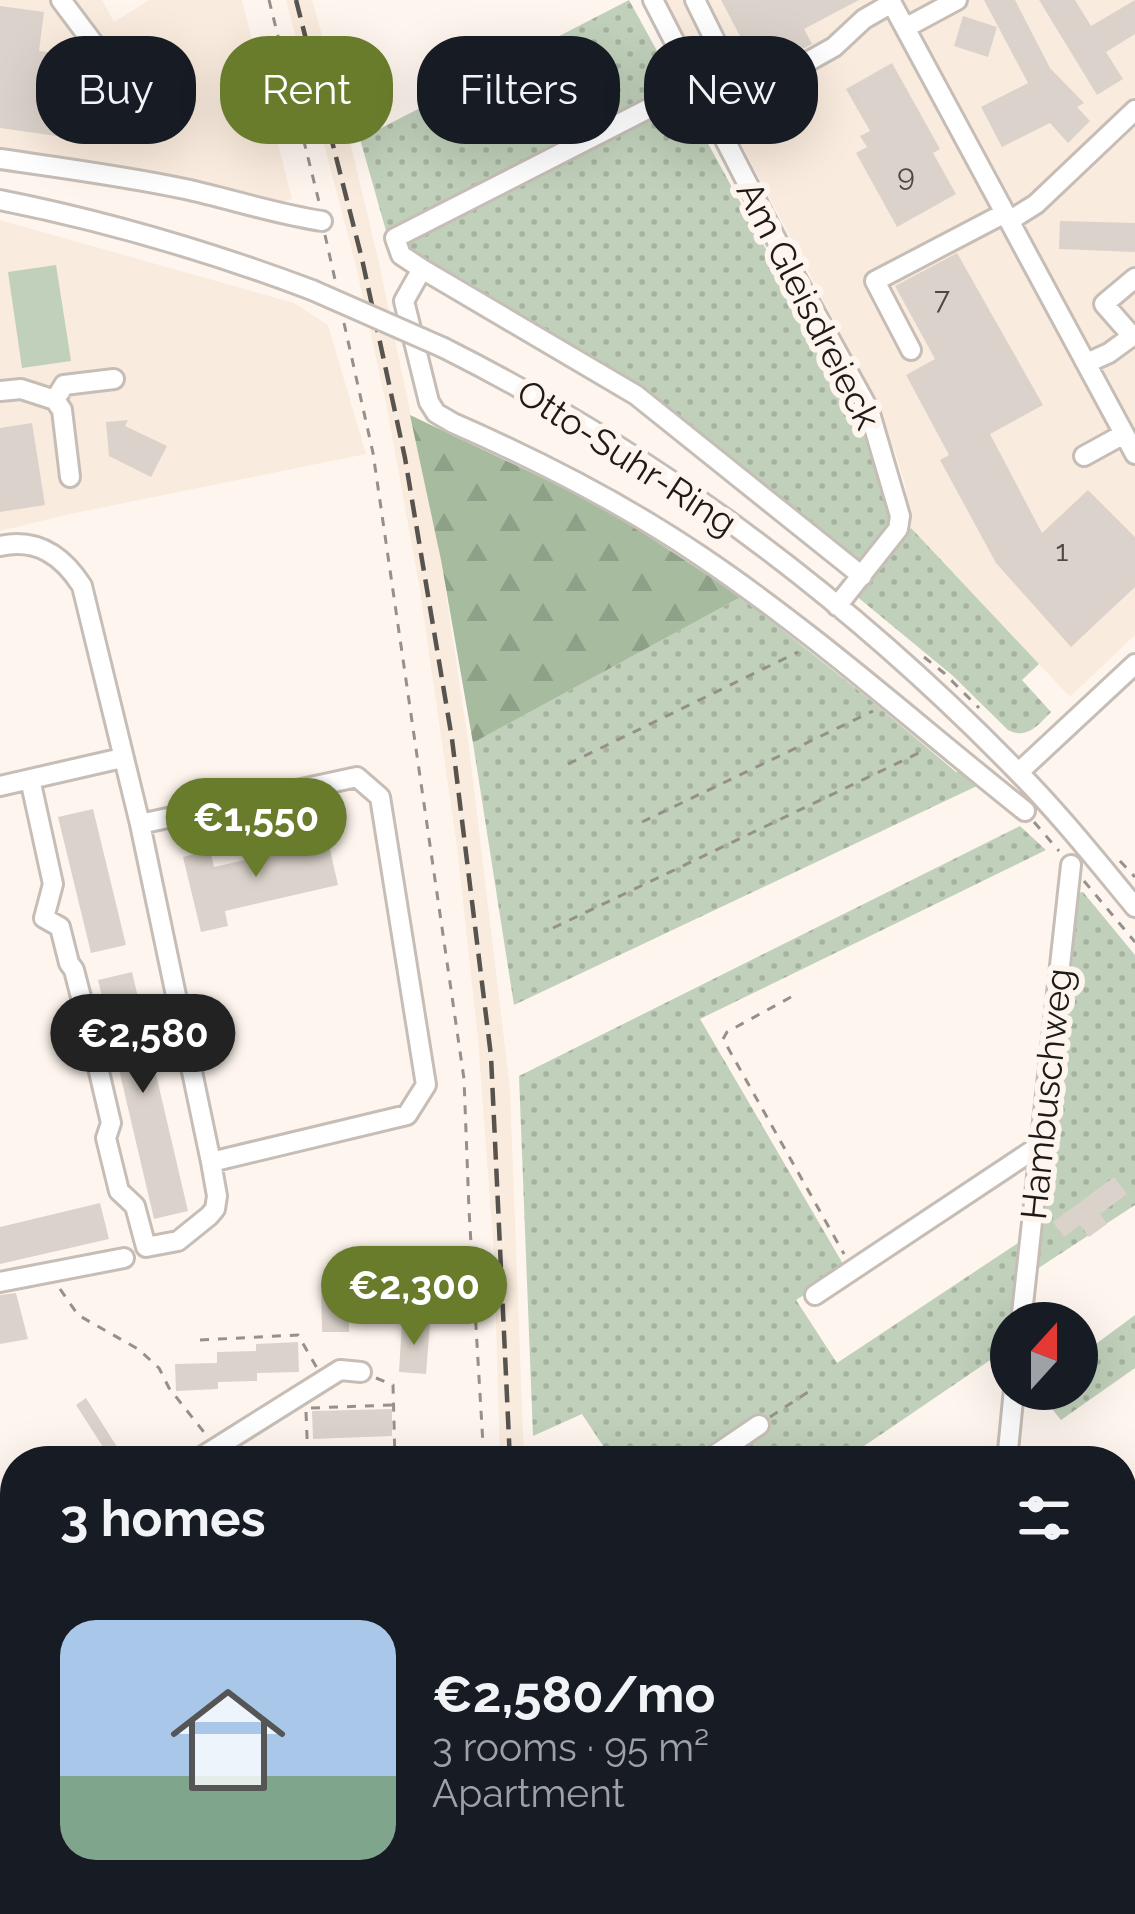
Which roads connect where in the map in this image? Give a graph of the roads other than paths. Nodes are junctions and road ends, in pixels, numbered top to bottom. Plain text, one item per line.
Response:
1 (61, 0) edge
2 (653, 0) edge
3 (695, 0) edge
4 (957, 0) edge
5 (891, 1) edge
6 (905, 28) junction
7 (89, 36) edge
8 (671, 36) edge
9 (1135, 110) edge
10 (644, 111) edge
11 (726, 144) edge
12 (0, 159) edge
13 (0, 200) edge
14 (1007, 217) junction
15 (322, 221) road end
16 (422, 269) junction
17 (1135, 278) edge
18 (1134, 335) edge
19 (911, 350) dead end
20 (1087, 363) junction
21 (114, 379) dead end
22 (0, 391) edge
23 (55, 400) junction
24 (1124, 434) junction
25 (1135, 454) edge
26 (1084, 456) dead end
27 (70, 477) dead end
28 (0, 546) edge
29 (862, 576) junction
30 (837, 606) junction
31 (1135, 664) edge
32 (122, 758) junction
33 (1019, 772) junction
34 (30, 779) junction
35 (0, 786) edge
36 (1025, 811) road end
37 (140, 824) junction
38 (1071, 865) road end
39 (1135, 907) edge
40 (1040, 1146) junction
41 (212, 1162) junction
42 (124, 1258) dead end
43 (0, 1282) edge
44 (815, 1295) dead end
45 (1023, 1302) edge
46 (361, 1372) road end
47 (1012, 1410) edge
48 (759, 1425) road end
49 (220, 1446) edge
50 (728, 1446) edge
51 (1008, 1446) edge

1 - 7 street
2 - 8 street, Am Gleisdreieck
3 - 5 street
4 - 6 street
5 - 6 street
6 - 14 street
9 - 14 street
10 - 16 street
11 - 29 street, Am Gleisdreieck
12 - 15 street
13 - 30 street, Otto-Suhr-Ring, bridge
14 - 19 street
14 - 20 street
16 - 29 street
16 - 36 street
17 - 18 street
18 - 20 street
20 - 24 street
21 - 23 street
22 - 23 street
23 - 27 street
24 - 25 street
24 - 26 street
28 - 32 street
29 - 30 street, Am Gleisdreieck
30 - 33 street, Otto-Suhr-Ring
31 - 33 street
32 - 34 street
32 - 37 street
33 - 39 street, Otto-Suhr-Ring
34 - 35 street
34 - 41 street
37 - 41 street
37 - 41 street
38 - 40 street, Hambuschweg
40 - 44 street
40 - 45 street, Hambuschweg
42 - 43 street
46 - 49 street
47 - 51 street
48 - 50 street

